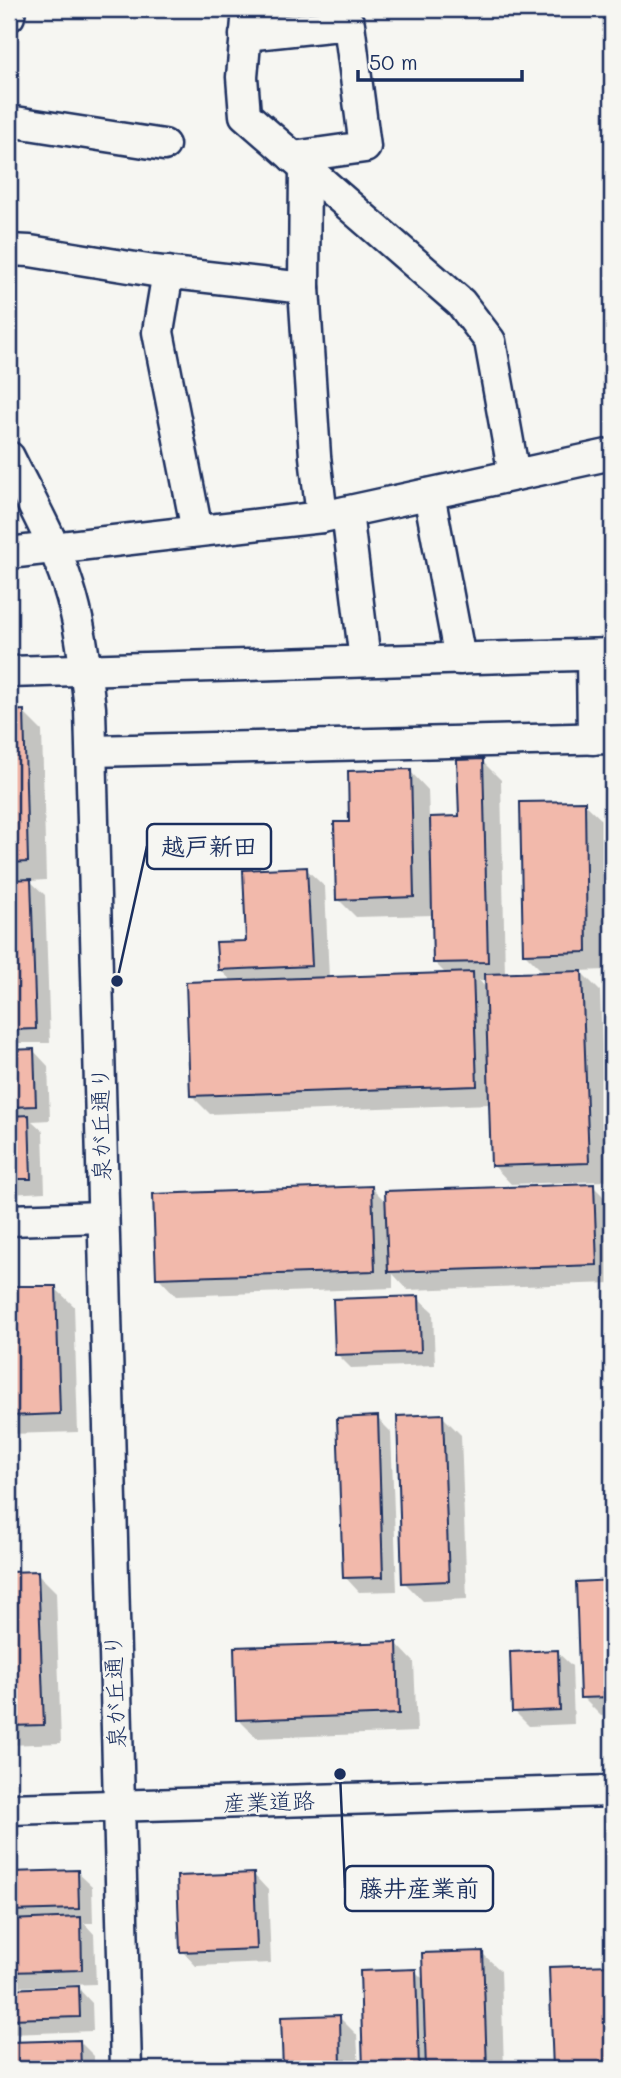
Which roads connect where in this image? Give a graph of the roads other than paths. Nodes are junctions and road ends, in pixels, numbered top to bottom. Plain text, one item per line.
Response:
1 (10, 9) edge
2 (9, 16) edge
3 (246, 22) edge
4 (9, 121) edge
5 (164, 145) dead end
6 (299, 161) junction
7 (9, 250) edge
8 (168, 272) junction
9 (304, 288) junction
10 (612, 454) edge
11 (9, 457) edge
12 (514, 475) junction
13 (429, 494) junction
14 (334, 514) junction
15 (197, 531) junction
16 (53, 547) junction
17 (9, 553) edge
18 (602, 654) edge
19 (460, 659) junction
20 (365, 662) junction
21 (86, 670) junction
22 (9, 672) edge
23 (602, 739) edge
24 (92, 751) junction
25 (103, 1217) junction
26 (9, 1220) edge
27 (612, 1791) edge
28 (118, 1806) junction
29 (9, 1809) edge
30 (126, 2069) edge

1 - 2 street
3 - 6 street
3 - 6 street
4 - 5 street
6 - 9 street
6 - 12 street
7 - 8 street
8 - 9 street
8 - 15 street
9 - 14 street
10 - 12 street
11 - 16 street, 泉が丘通り
12 - 13 street
13 - 14 street
13 - 19 street
14 - 15 street
14 - 20 street
15 - 16 street
16 - 17 street
16 - 21 street, 泉が丘通り
18 - 19 street
18 - 23 street
19 - 20 street
20 - 21 street
21 - 22 street
21 - 24 street, 泉が丘通り
23 - 24 street
24 - 25 street, 泉が丘通り
25 - 26 street
25 - 28 street, 泉が丘通り
27 - 28 street, 産業道路
28 - 29 street, 産業道路
28 - 30 street, 泉が丘通り

